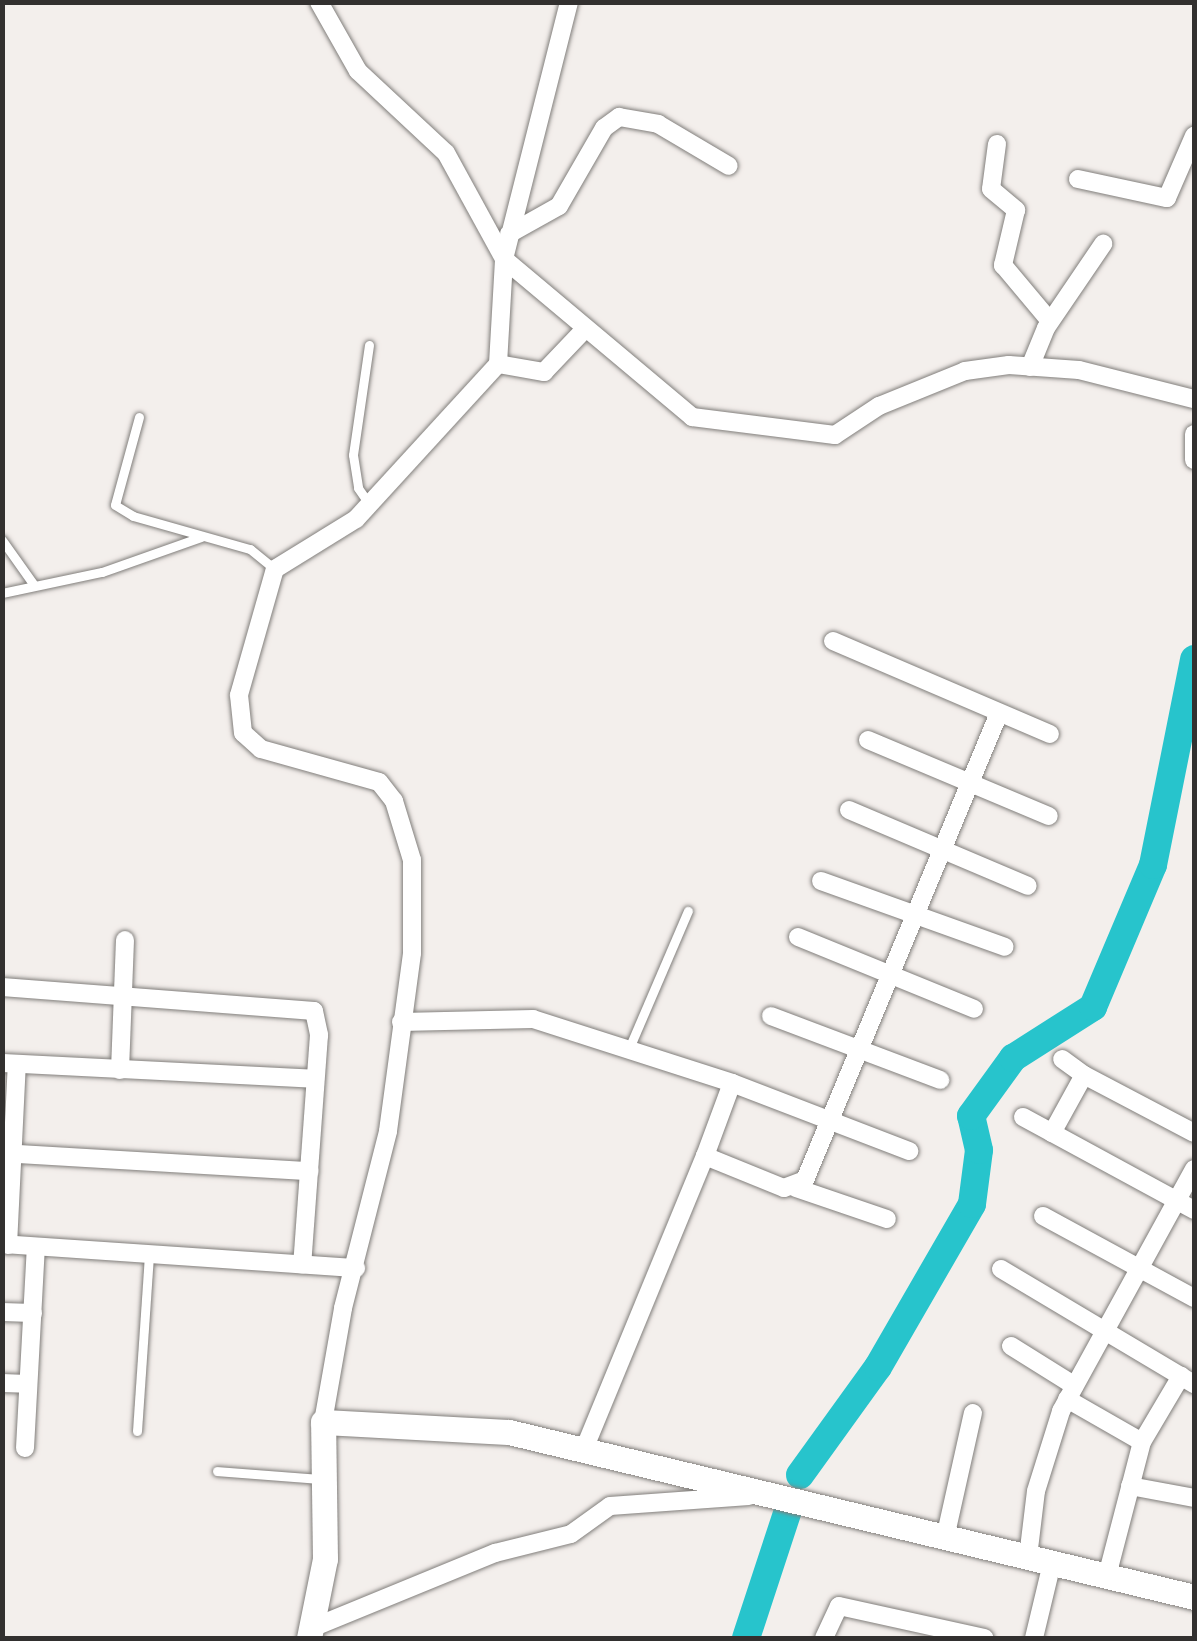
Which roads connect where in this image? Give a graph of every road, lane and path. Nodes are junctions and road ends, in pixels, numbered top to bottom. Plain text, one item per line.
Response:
1 (319, 2) edge
2 (569, 2) edge
3 (1194, 136) edge
4 (997, 144) dead end
5 (729, 166) dead end
6 (1078, 179) dead end
7 (509, 234) junction
8 (1103, 244) dead end
9 (504, 258) junction
10 (1050, 321) junction
11 (585, 329) junction
12 (368, 345) dead end
13 (498, 364) junction
14 (1030, 367) junction
15 (1194, 399) edge
16 (139, 417) dead end
17 (1194, 434) edge
18 (1194, 460) edge
19 (370, 505) junction
20 (201, 537) junction
21 (2, 540) edge
22 (275, 569) junction
23 (34, 585) junction
24 (2, 592) edge
25 (833, 641) dead end
26 (999, 712) junction
27 (1050, 734) dead end
28 (868, 740) dead end
29 (970, 782) junction
30 (850, 810) dead end
31 (1049, 816) dead end
32 (942, 850) junction
33 (822, 881) dead end
34 (1028, 886) dead end
35 (688, 910) dead end
36 (916, 912) junction
37 (798, 937) dead end
38 (125, 940) dead end
39 (1006, 947) dead end
40 (889, 976) junction
41 (2, 987) edge
42 (123, 994) junction
43 (974, 1009) dead end
44 (771, 1016) dead end
45 (401, 1022) junction
46 (630, 1046) junction
47 (859, 1049) junction
48 (1062, 1059) dead end
49 (10, 1064) edge
50 (120, 1070) junction
51 (1084, 1075) junction
52 (315, 1079) junction
53 (940, 1080) dead end
54 (732, 1083) junction
55 (1022, 1117) dead end
56 (829, 1120) junction
57 (1052, 1133) junction
58 (1194, 1133) edge
59 (910, 1151) dead end
60 (8, 1154) edge
61 (705, 1156) junction
62 (1194, 1169) edge
63 (308, 1171) junction
64 (796, 1188) junction
65 (1187, 1206) edge
66 (1043, 1216) dead end
67 (887, 1219) dead end
68 (5, 1245) edge
69 (36, 1248) junction
70 (148, 1254) junction
71 (302, 1264) junction
72 (356, 1268) junction
73 (1000, 1268) dead end
74 (1142, 1268) junction
75 (1194, 1298) edge
76 (2, 1312) edge
77 (32, 1314) junction
78 (1106, 1332) junction
79 (1011, 1346) dead end
80 (1188, 1380) edge
81 (2, 1384) edge
82 (27, 1384) junction
83 (1071, 1393) junction
84 (973, 1413) dead end
85 (323, 1422) junction
86 (137, 1431) dead end
87 (1142, 1442) junction
88 (25, 1448) dead end
89 (586, 1448) junction
90 (217, 1471) dead end
91 (324, 1480) junction
92 (1130, 1486) junction
93 (1194, 1498) edge
94 (783, 1500) junction
95 (945, 1538) junction
96 (1040, 1560) junction
97 (1107, 1576) junction
98 (1194, 1596) edge
99 (310, 1633) edge
100 (824, 1638) edge
101 (985, 1638) edge
102 (1034, 1638) edge

1 - 9 street
2 - 7 street
3 - 6 street
4 - 10 street
5 - 7 street
7 - 9 street
8 - 10 street
9 - 11 street
9 - 13 street
10 - 14 street
11 - 13 street
11 - 14 street
12 - 19 lane
13 - 19 street
14 - 15 street
16 - 20 lane
17 - 18 street
19 - 22 street
20 - 22 lane
20 - 23 lane
21 - 23 lane
22 - 45 street
23 - 24 lane
25 - 26 street
26 - 27 street
26 - 29 street
28 - 29 street
29 - 31 street
29 - 32 street
30 - 32 street
32 - 34 street
32 - 36 street
33 - 36 street
35 - 46 lane
36 - 39 street
36 - 40 street
37 - 40 street
38 - 42 street
40 - 43 street
40 - 47 street
41 - 42 street
42 - 50 street
42 - 52 street
44 - 47 street
45 - 46 street
45 - 72 street
46 - 54 street
47 - 53 street
47 - 56 street
48 - 51 street
49 - 50 street
49 - 60 street
50 - 52 street
51 - 57 street
51 - 58 street
52 - 63 street
54 - 56 street
54 - 61 street
55 - 57 street
56 - 59 street
56 - 64 street
57 - 65 street
60 - 63 street
60 - 68 street
61 - 64 street
61 - 89 street
62 - 65 street
63 - 71 street
64 - 67 street
65 - 74 street
66 - 74 street
68 - 69 street
69 - 70 street
69 - 77 street
70 - 71 street
70 - 86 lane
71 - 72 street
72 - 85 street
73 - 78 street
74 - 75 street
74 - 78 street
76 - 77 street
77 - 82 street
78 - 80 street
78 - 83 street
79 - 83 street
80 - 87 street
81 - 82 street
82 - 88 street
83 - 87 street
83 - 96 street
84 - 95 street
85 - 89 street
85 - 91 street
87 - 92 street
89 - 94 street
90 - 91 lane
91 - 99 street
92 - 93 street
92 - 97 street
94 - 95 street
94 - 99 street
95 - 96 street
96 - 97 street
96 - 102 street
97 - 98 street
100 - 101 street

